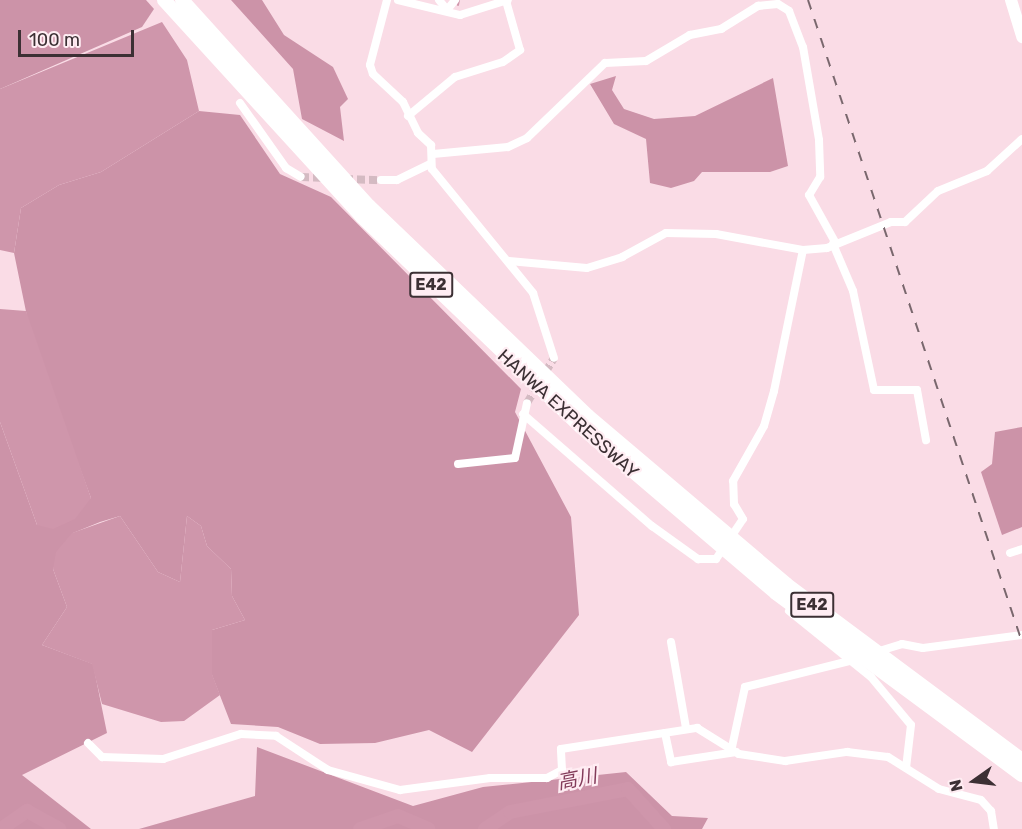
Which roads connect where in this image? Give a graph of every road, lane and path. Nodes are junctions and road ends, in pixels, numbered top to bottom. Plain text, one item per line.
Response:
1 (164, 0) edge
2 (182, 0) edge
3 (387, 0) edge
4 (398, 0) edge
5 (440, 0) edge
6 (455, 0) edge
7 (1011, 0) edge
8 (507, 1) edge
9 (783, 3) edge
10 (447, 9) junction
11 (1022, 37) edge
12 (240, 103) dead end
13 (408, 116) junction
14 (1022, 139) edge
15 (433, 154) junction
16 (430, 164) junction
17 (302, 177) tunnel mouth
18 (381, 180) tunnel mouth
19 (834, 243) junction
20 (803, 250) junction
21 (509, 261) junction
22 (554, 358) dead end
23 (527, 403) tunnel mouth
24 (523, 414) junction
25 (926, 440) dead end
26 (458, 464) dead end
27 (723, 545) junction
28 (1022, 549) edge
29 (1010, 553) dead end
30 (1022, 635) edge
31 (671, 642) dead end
32 (853, 663) junction
33 (894, 675) junction
34 (686, 728) junction
35 (665, 733) junction
36 (88, 743) dead end
37 (734, 750) junction
38 (1022, 760) edge
39 (906, 768) junction
40 (1022, 775) edge
41 (994, 829) edge

1 - 27 highway, HANWA EXPRESSWAY / E42
2 - 27 highway, HANWA EXPRESSWAY / E42
3 - 13 street
4 - 10 street
5 - 10 street
6 - 10 street
7 - 11 main road
8 - 10 street
8 - 13 street
9 - 15 street
9 - 19 street
12 - 17 street
13 - 15 street
14 - 19 street
15 - 16 street
16 - 18 street
16 - 21 street
19 - 20 street
19 - 25 street
20 - 21 street
20 - 27 street
21 - 22 street
23 - 24 street
24 - 26 street
24 - 27 street
27 - 32 street
27 - 33 highway, HANWA EXPRESSWAY / E42
28 - 29 street
30 - 32 street
31 - 34 street
32 - 37 street
32 - 39 street
33 - 38 highway, HANWA EXPRESSWAY / E42
33 - 40 highway, HANWA EXPRESSWAY / E42
34 - 35 street
34 - 37 street
35 - 36 street
35 - 37 street
37 - 39 street
39 - 41 street

